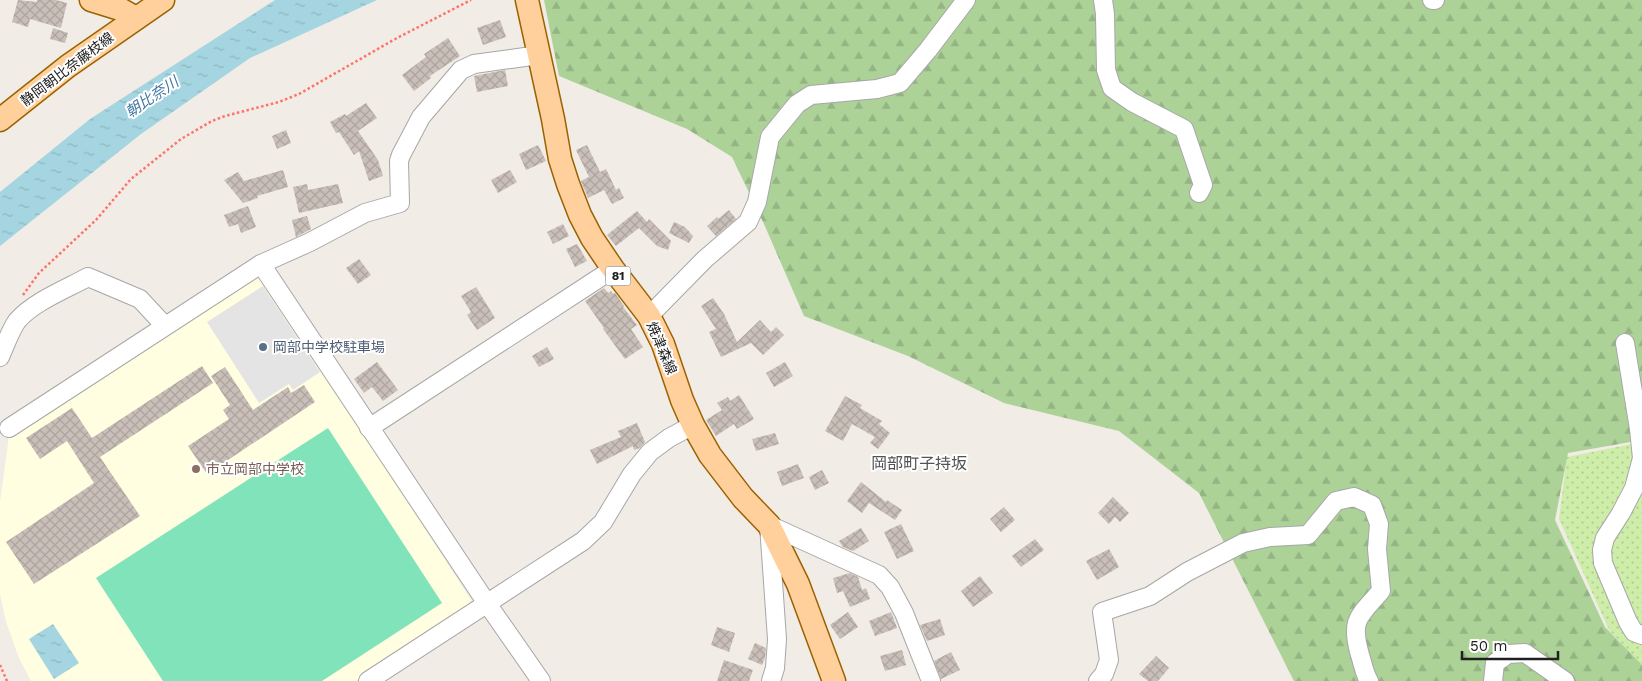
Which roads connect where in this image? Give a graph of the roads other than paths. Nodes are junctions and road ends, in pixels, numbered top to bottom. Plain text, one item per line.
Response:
1 (91, 0) edge
2 (164, 0) edge
3 (527, 0) edge
4 (966, 0) edge
5 (1103, 0) edge
6 (126, 9) edge
7 (539, 55) junction
8 (0, 120) edge
9 (1199, 193) dead end
10 (261, 264) junction
11 (613, 269) junction
12 (649, 316) junction
13 (165, 326) junction
14 (1625, 343) dead end
15 (0, 357) edge
16 (693, 425) junction
17 (9, 428) dead end
18 (369, 428) junction
19 (768, 525) junction
20 (486, 602) junction
21 (1642, 634) edge
22 (368, 681) edge
23 (541, 681) edge
24 (771, 681) edge
25 (834, 681) edge
26 (931, 681) edge
27 (1098, 681) edge
28 (1369, 681) edge
29 (1493, 681) edge
30 (1565, 681) edge

1 - 6 main road
2 - 6 main road
3 - 7 main road, 焼津森線 / 81
4 - 12 street
5 - 9 street
6 - 8 main road, 静岡朝比奈藤枝線
7 - 10 street
7 - 11 main road, 焼津森線 / 81
10 - 13 street
10 - 18 street
11 - 12 main road, 焼津森線 / 81
11 - 18 street
12 - 16 main road, 焼津森線 / 81
13 - 15 street
13 - 17 street
14 - 21 street
16 - 19 main road, 焼津森線 / 81
16 - 20 street
18 - 20 street
19 - 24 street
19 - 25 main road, 焼津森線 / 81
19 - 26 street
20 - 22 street
20 - 23 street
27 - 28 street
29 - 30 street

